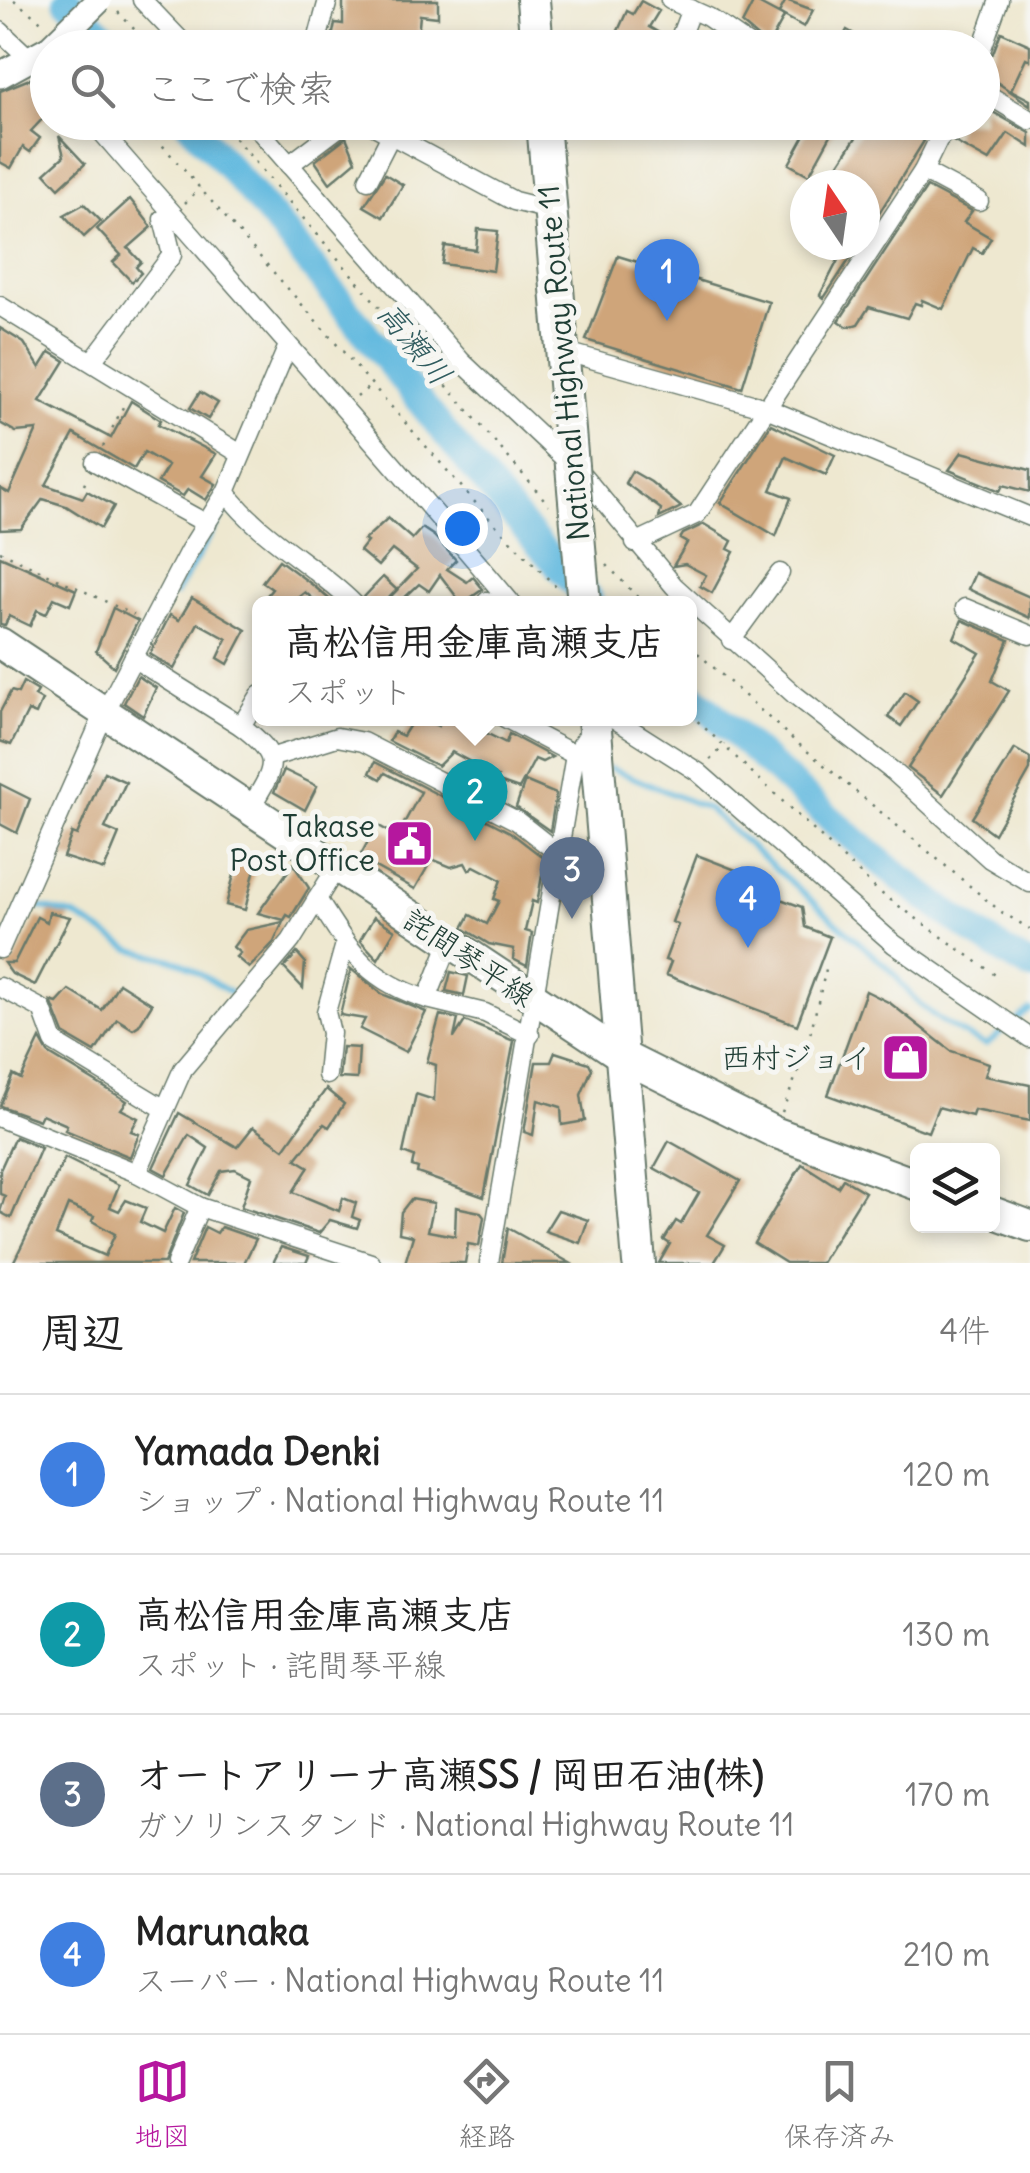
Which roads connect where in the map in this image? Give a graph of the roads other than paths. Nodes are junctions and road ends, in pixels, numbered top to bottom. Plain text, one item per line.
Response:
1 (142, 0) edge
2 (328, 0) edge
3 (533, 0) edge
4 (670, 0) edge
5 (999, 0) edge
6 (106, 4) edge
7 (691, 9) junction
8 (77, 30) edge
9 (171, 30) edge
10 (320, 30) edge
11 (536, 30) edge
12 (683, 30) edge
13 (724, 30) edge
14 (988, 30) edge
15 (0, 31) edge
16 (30, 50) edge
17 (30, 64) edge
18 (0, 75) edge
19 (1000, 101) edge
20 (1030, 120) edge
21 (108, 140) edge
22 (267, 140) edge
23 (322, 140) edge
24 (388, 140) edge
25 (400, 140) edge
26 (544, 140) edge
27 (939, 140) edge
28 (289, 165) junction
29 (924, 172) junction
30 (368, 180) dead end
31 (979, 201) dead end
32 (550, 210) junction
33 (173, 215) junction
34 (0, 306) edge
35 (287, 348) junction
36 (563, 350) junction
37 (93, 360) junction
38 (766, 408) junction
39 (239, 453) junction
40 (95, 462) road end
41 (572, 466) junction
42 (226, 492) junction
43 (1030, 517) edge
44 (207, 524) junction
45 (635, 543) junction
46 (780, 574) dead end
47 (346, 596) edge
48 (505, 596) edge
49 (572, 596) edge
50 (687, 596) edge
51 (697, 606) edge
52 (965, 608) dead end
53 (1030, 635) edge
54 (731, 640) junction
55 (0, 643) edge
56 (134, 658) junction
57 (252, 707) edge
58 (105, 712) junction
59 (240, 726) junction
60 (520, 726) edge
61 (596, 726) edge
62 (600, 726) edge
63 (610, 726) edge
64 (575, 755) junction
65 (273, 757) junction
66 (250, 810) junction
67 (559, 854) junction
68 (337, 868) junction
69 (1030, 883) edge
70 (317, 899) junction
71 (345, 944) junction
72 (449, 944) junction
73 (0, 949) edge
74 (0, 987) edge
75 (427, 999) junction
76 (536, 1002) junction
77 (530, 1035) junction
78 (1030, 1038) edge
79 (622, 1056) junction
80 (328, 1075) dead end
81 (162, 1108) junction
82 (0, 1118) edge
83 (136, 1173) junction
84 (910, 1182) edge
85 (200, 1207) junction
86 (1000, 1215) edge
87 (1030, 1226) edge
88 (176, 1263) edge
89 (371, 1263) edge
90 (489, 1263) edge
91 (638, 1263) edge

1 - 9 street
2 - 10 street
3 - 11 highway
4 - 7 street
5 - 14 street
6 - 8 main road, bridge
7 - 12 street
7 - 13 street
15 - 16 street
17 - 18 main road
19 - 20 street
21 - 33 street
22 - 28 street
23 - 28 street
24 - 30 street
25 - 32 street
26 - 32 highway, National Highway Route 11
27 - 29 street
28 - 41 street
29 - 31 street
29 - 38 street
32 - 36 highway, National Highway Route 11
33 - 35 street
33 - 37 street
34 - 37 street
35 - 39 street
35 - 48 street
36 - 38 street
36 - 41 highway, National Highway Route 11
37 - 39 street
38 - 43 street
38 - 45 street
39 - 42 street
40 - 44 street
41 - 45 street
41 - 49 highway, National Highway Route 11, bridge
42 - 44 street
42 - 47 street
44 - 56 street
45 - 50 street
46 - 54 street
51 - 54 street
52 - 53 street
54 - 69 street
55 - 58 main road, 詫間琴平線
56 - 58 street
56 - 59 street
57 - 59 street
58 - 66 main road, 詫間琴平線
58 - 73 street
59 - 65 street
60 - 64 street
61 - 64 street
62 - 79 highway
63 - 78 street
64 - 67 street
65 - 66 street
65 - 67 street
66 - 68 main road, 詫間琴平線
67 - 76 street
68 - 70 street
68 - 72 main road, 詫間琴平線
70 - 71 street
70 - 81 street
71 - 75 street
71 - 80 street
72 - 75 street
72 - 76 main road, 詫間琴平線
74 - 81 street
75 - 77 street
76 - 77 street
76 - 79 main road, 詫間琴平線
77 - 90 street
79 - 84 main road, 詫間琴平線
79 - 91 highway
81 - 83 street
82 - 83 street
83 - 85 street
85 - 88 street
85 - 89 street
86 - 87 main road

